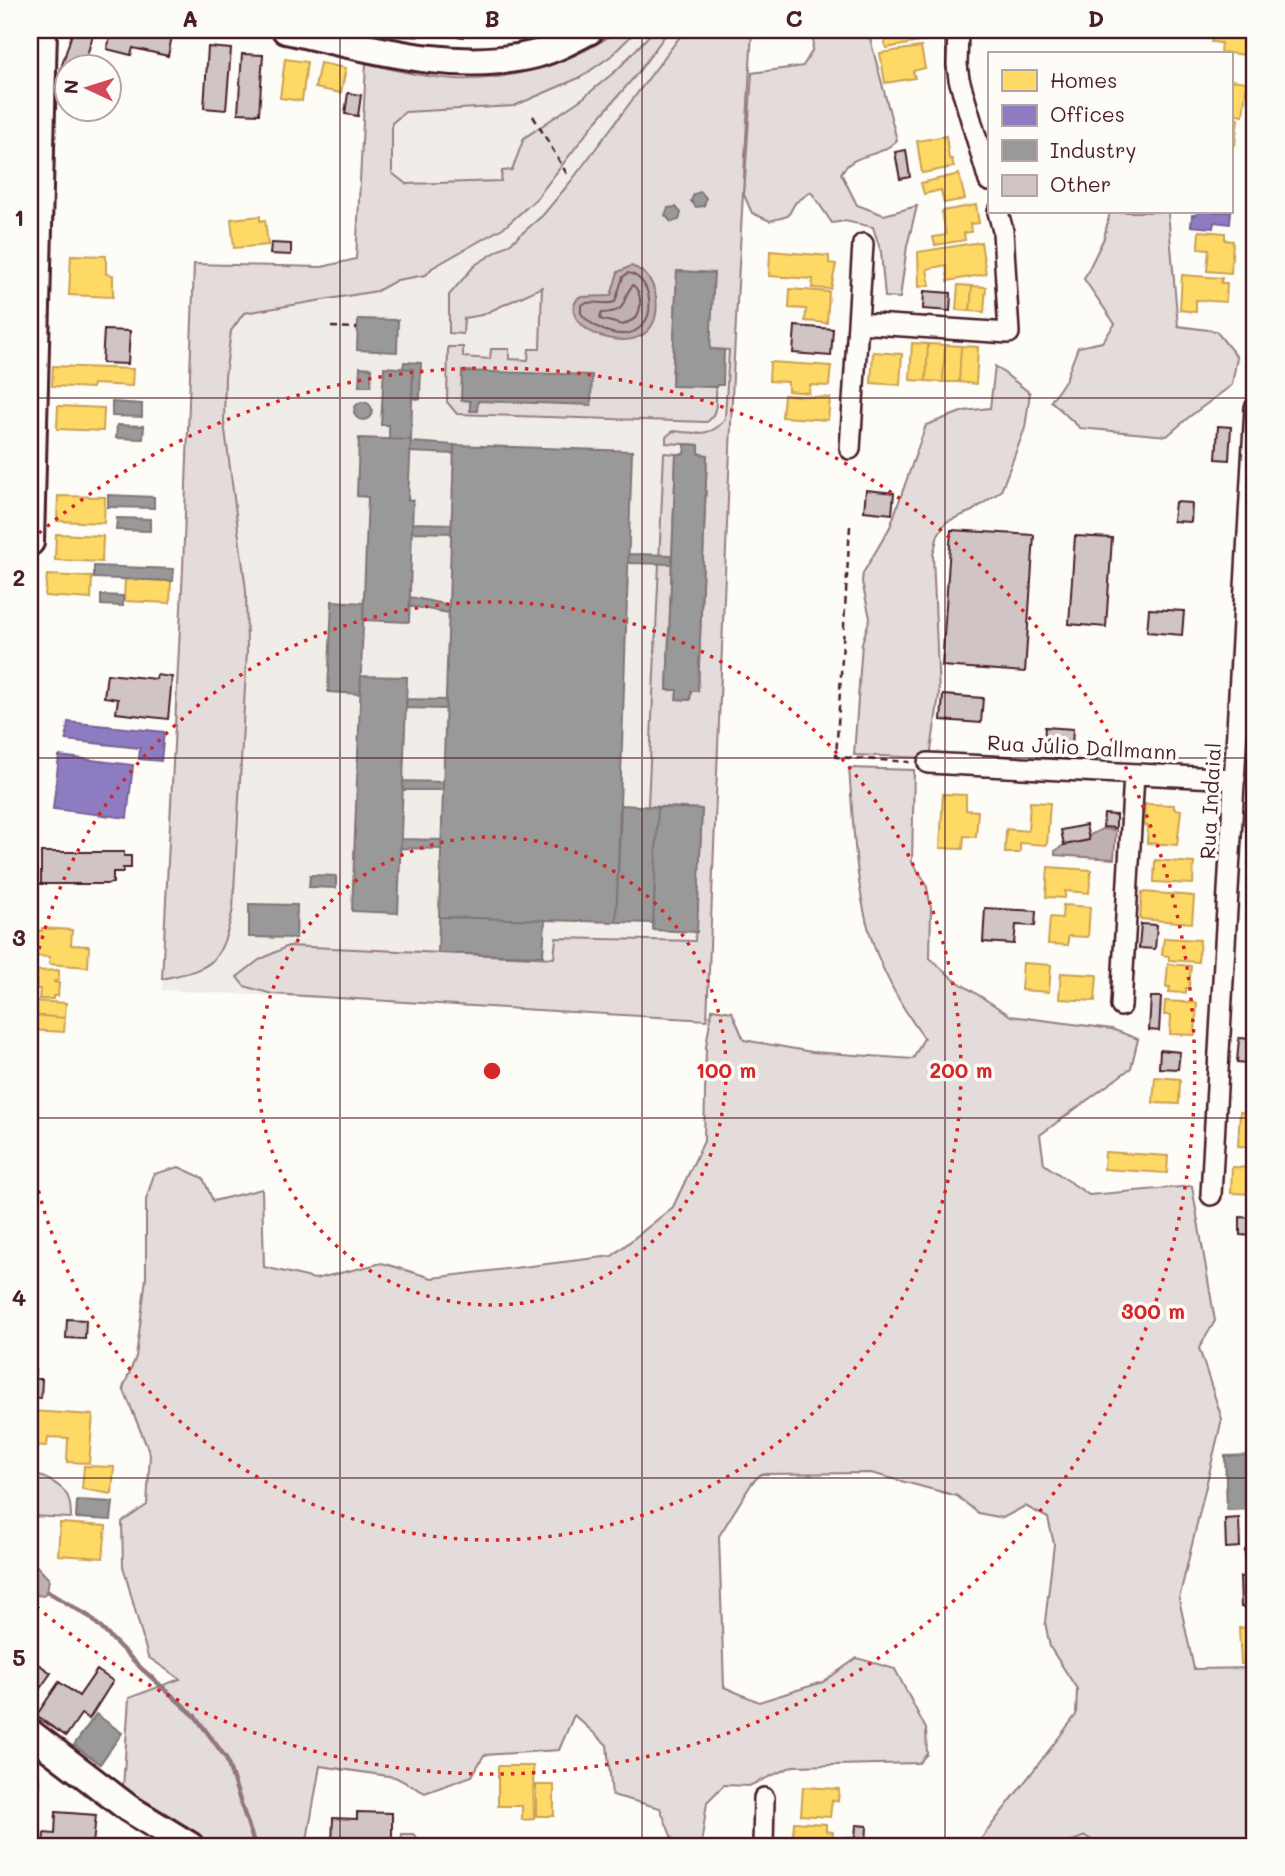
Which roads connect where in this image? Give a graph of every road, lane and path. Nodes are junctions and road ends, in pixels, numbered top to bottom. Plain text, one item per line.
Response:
1 (43, 30) edge
2 (286, 30) edge
3 (590, 30) edge
4 (958, 30) edge
5 (533, 116) dead end
6 (567, 174) dead end
7 (988, 178) edge
8 (999, 214) edge
9 (863, 244) dead end
10 (858, 324) junction
11 (331, 327) dead end
12 (357, 328) dead end
13 (1255, 408) edge
14 (850, 449) dead end
15 (850, 526) dead end
16 (30, 542) edge
17 (928, 763) joint
18 (1134, 774) junction
19 (1234, 779) junction
20 (1121, 1006) dead end
21 (1211, 1195) dead end
22 (30, 1733) edge
23 (764, 1798) dead end
24 (190, 1846) edge
25 (763, 1846) edge

1 - 16 street
2 - 3 street
4 - 7 street
5 - 6 path
8 - 10 street
9 - 10 street
10 - 14 street
11 - 12 path
13 - 19 street, Rua Indaial
15 - 17 path
17 - 18 street, Rua Júlio Dallmann
18 - 19 street, Rua Júlio Dallmann
18 - 20 street
19 - 21 street, Rua Indaial
22 - 24 street
23 - 25 street

